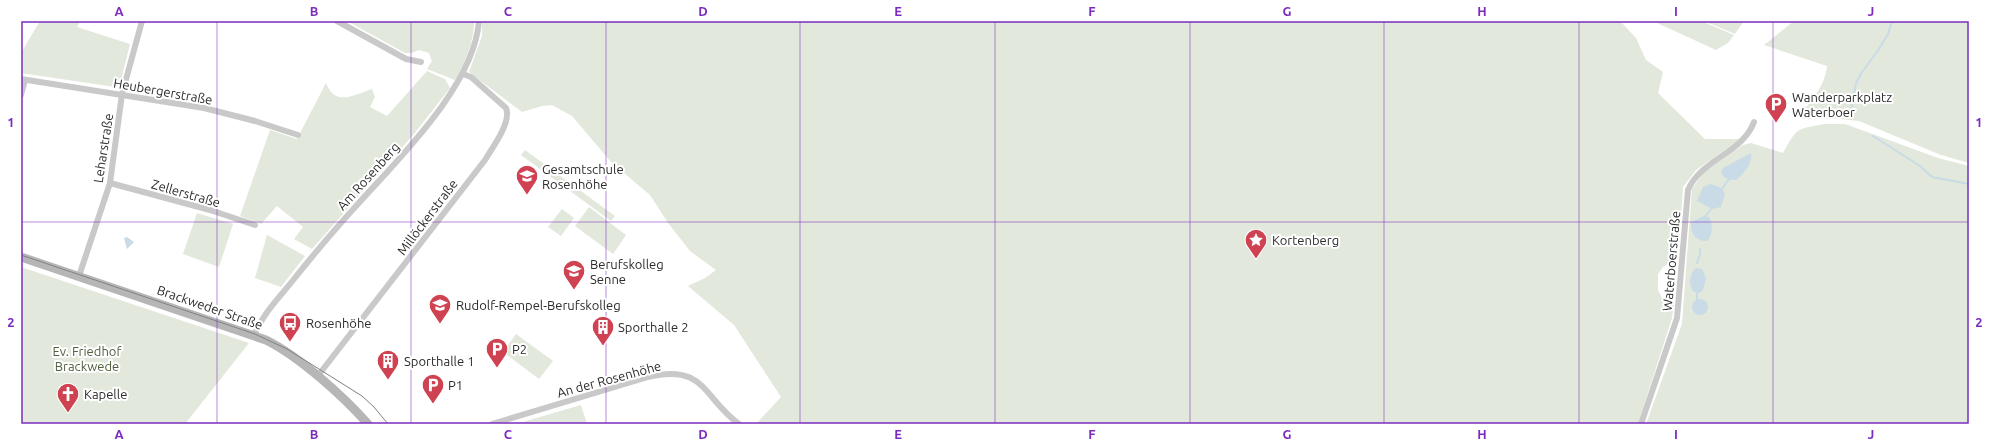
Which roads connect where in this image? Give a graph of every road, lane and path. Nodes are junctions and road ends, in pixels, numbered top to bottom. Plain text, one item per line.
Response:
1 (142, 21) edge
2 (337, 21) edge
3 (479, 21) edge
4 (421, 62) dead end
5 (463, 74) junction
6 (23, 80) edge
7 (122, 94) junction
8 (21, 95) edge
9 (1754, 122) dead end
10 (298, 135) dead end
11 (110, 183) junction
12 (255, 225) dead end
13 (21, 257) edge
14 (79, 276) junction
15 (254, 336) junction
16 (317, 377) junction
17 (368, 424) edge
18 (492, 424) edge
19 (740, 424) edge
20 (1641, 424) edge

1 - 7 street, Leharstraße
2 - 4 street
3 - 5 street, Am Rosenberg
5 - 15 street, Am Rosenberg
5 - 16 street, Millöckerstraße
6 - 7 street, Heubergerstraße
6 - 8 street
7 - 10 street, Heubergerstraße
7 - 11 street, Leharstraße
9 - 20 street, Waterboerstraße
11 - 12 street, Zellerstraße
11 - 14 street, Leharstraße
13 - 14 street, Brackweder Straße
14 - 15 street, Brackweder Straße
15 - 16 street, Brackweder Straße
16 - 17 street, Brackweder Straße
18 - 19 street, An der Rosenhöhe

